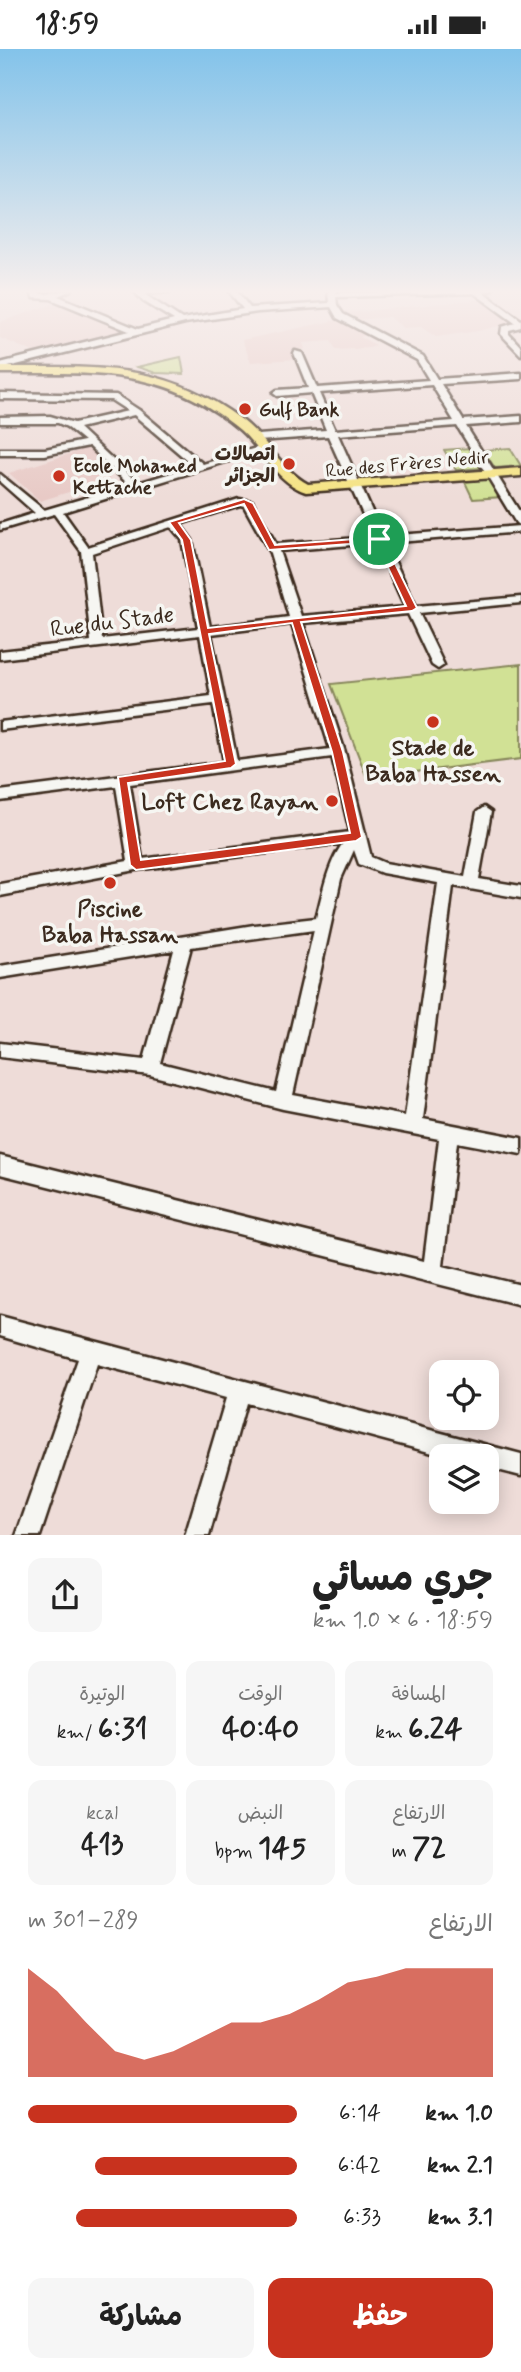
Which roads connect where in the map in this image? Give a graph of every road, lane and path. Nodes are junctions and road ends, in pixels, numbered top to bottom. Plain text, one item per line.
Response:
1 (35, 359) edge
2 (300, 359) edge
3 (420, 359) edge
4 (8, 367) edge
5 (521, 376) edge
6 (435, 381) junction
7 (312, 391) junction
8 (277, 393) dead end
9 (0, 396) edge
10 (136, 412) junction
11 (521, 419) edge
12 (0, 420) edge
13 (460, 423) junction
14 (74, 426) junction
15 (333, 434) junction
16 (89, 443) junction
17 (262, 443) junction
18 (0, 452) edge
19 (201, 467) junction
20 (521, 472) edge
21 (490, 474) junction
22 (0, 477) edge
23 (135, 485) junction
24 (354, 485) junction
25 (56, 509) junction
26 (41, 513) junction
27 (173, 522) junction
28 (521, 523) edge
29 (0, 527) edge
30 (521, 529) edge
31 (379, 539) junction
32 (272, 548) junction
33 (86, 551) junction
34 (521, 600) edge
35 (412, 608) junction
36 (295, 620) junction
37 (204, 632) junction
38 (97, 644) junction
39 (0, 655) edge
40 (438, 665) dead end
41 (218, 699) junction
42 (0, 726) edge
43 (338, 752) junction
44 (231, 764) junction
45 (122, 780) junction
46 (0, 796) edge
47 (484, 812) dead end
48 (356, 837) junction
49 (136, 865) junction
50 (446, 879) junction
51 (471, 883) junction
52 (0, 890) edge
53 (521, 891) edge
54 (322, 923) junction
55 (184, 943) junction
56 (0, 972) edge
57 (0, 1050) edge
58 (150, 1067) junction
59 (283, 1101) junction
60 (413, 1126) junction
61 (449, 1133) junction
62 (521, 1146) edge
63 (1, 1168) edge
64 (432, 1273) junction
65 (521, 1295) edge
66 (0, 1325) edge
67 (91, 1352) junction
68 (239, 1389) junction
69 (521, 1465) edge
70 (28, 1535) edge
71 (197, 1535) edge

1 - 4 street
2 - 7 street
3 - 6 street
4 - 17 main road, Rue des Frères Nedir
5 - 6 street
6 - 7 street
6 - 13 street
7 - 8 street
7 - 15 street
9 - 10 street
10 - 14 street
10 - 19 street
11 - 13 street
12 - 14 street
13 - 15 street
13 - 21 street
14 - 16 street
15 - 17 street
15 - 24 street
16 - 18 street
16 - 23 street
17 - 19 street
17 - 24 main road, Rue des Frères Nedir
19 - 23 street
20 - 21 main road, Rue des Frères Nedir
21 - 24 main road, Rue des Frères Nedir
21 - 28 street
22 - 26 street
23 - 25 street
24 - 31 street
25 - 26 street
25 - 33 street
26 - 29 street
27 - 32 street
27 - 33 street
27 - 37 street
30 - 31 street
31 - 32 street
31 - 35 street
32 - 36 street
33 - 38 street
34 - 35 street, Rue du Stade
35 - 36 street, Rue du Stade
35 - 40 street
36 - 37 street, Rue du Stade
36 - 43 street
37 - 38 street, Rue du Stade
37 - 41 street
38 - 39 street, Rue du Stade
41 - 42 street
41 - 44 street
43 - 44 street
43 - 48 street
44 - 45 street
45 - 46 street
45 - 49 street
47 - 51 street
48 - 49 street
48 - 50 street
48 - 54 street
49 - 52 street
50 - 51 street
50 - 60 street
51 - 53 street
54 - 55 street
54 - 59 street
55 - 56 street
55 - 58 street
57 - 58 street
58 - 59 street
59 - 60 street
60 - 61 street
61 - 62 street
61 - 64 street
63 - 64 street
64 - 65 street
66 - 67 street
67 - 68 street
67 - 70 street
68 - 69 street
68 - 71 street

